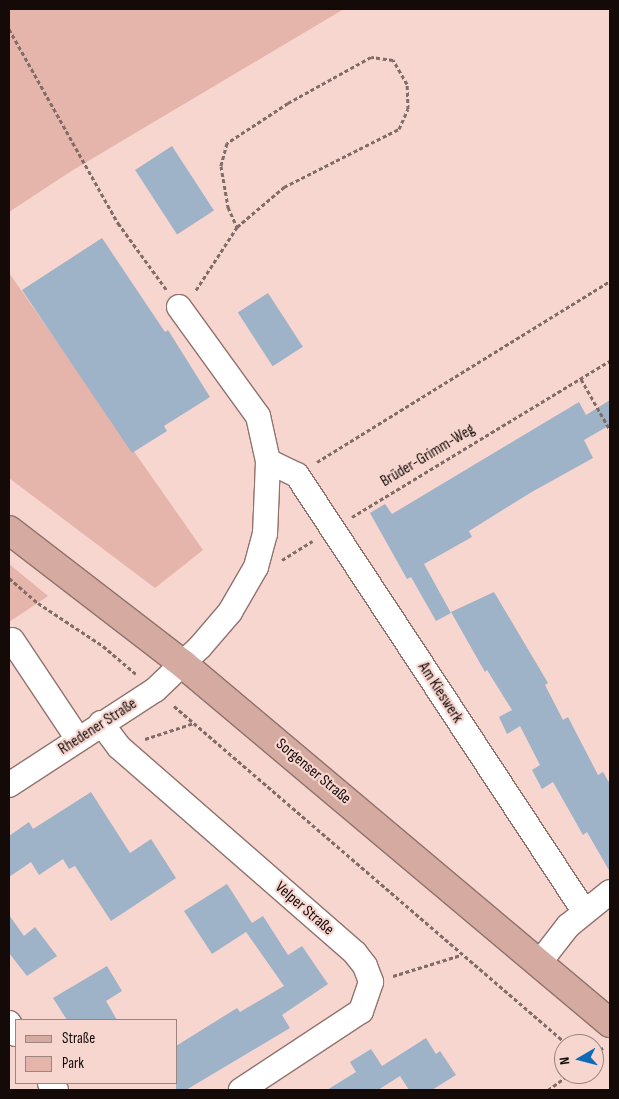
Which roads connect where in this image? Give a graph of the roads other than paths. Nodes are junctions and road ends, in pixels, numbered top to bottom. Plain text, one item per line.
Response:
1 (179, 307) road end
2 (268, 461) junction
3 (9, 530) edge
4 (12, 640) dead end
5 (183, 664) junction
6 (101, 722) junction
7 (78, 738) junction
8 (9, 785) edge
9 (610, 892) edge
10 (584, 911) junction
11 (540, 962) junction
12 (610, 1023) edge
13 (241, 1090) edge

1 - 2 street, Rhedener Straße
2 - 5 street, Rhedener Straße
2 - 10 street, Am Kieswerk
3 - 5 main road, Sorgenser Straße
4 - 7 street
5 - 6 street, Rhedener Straße
5 - 11 main road, Sorgenser Straße
6 - 7 street, Rhedener Straße
6 - 13 street, Velper Straße
7 - 8 street, Rhedener Straße
9 - 10 street
10 - 11 street
11 - 12 main road, Sorgenser Straße

